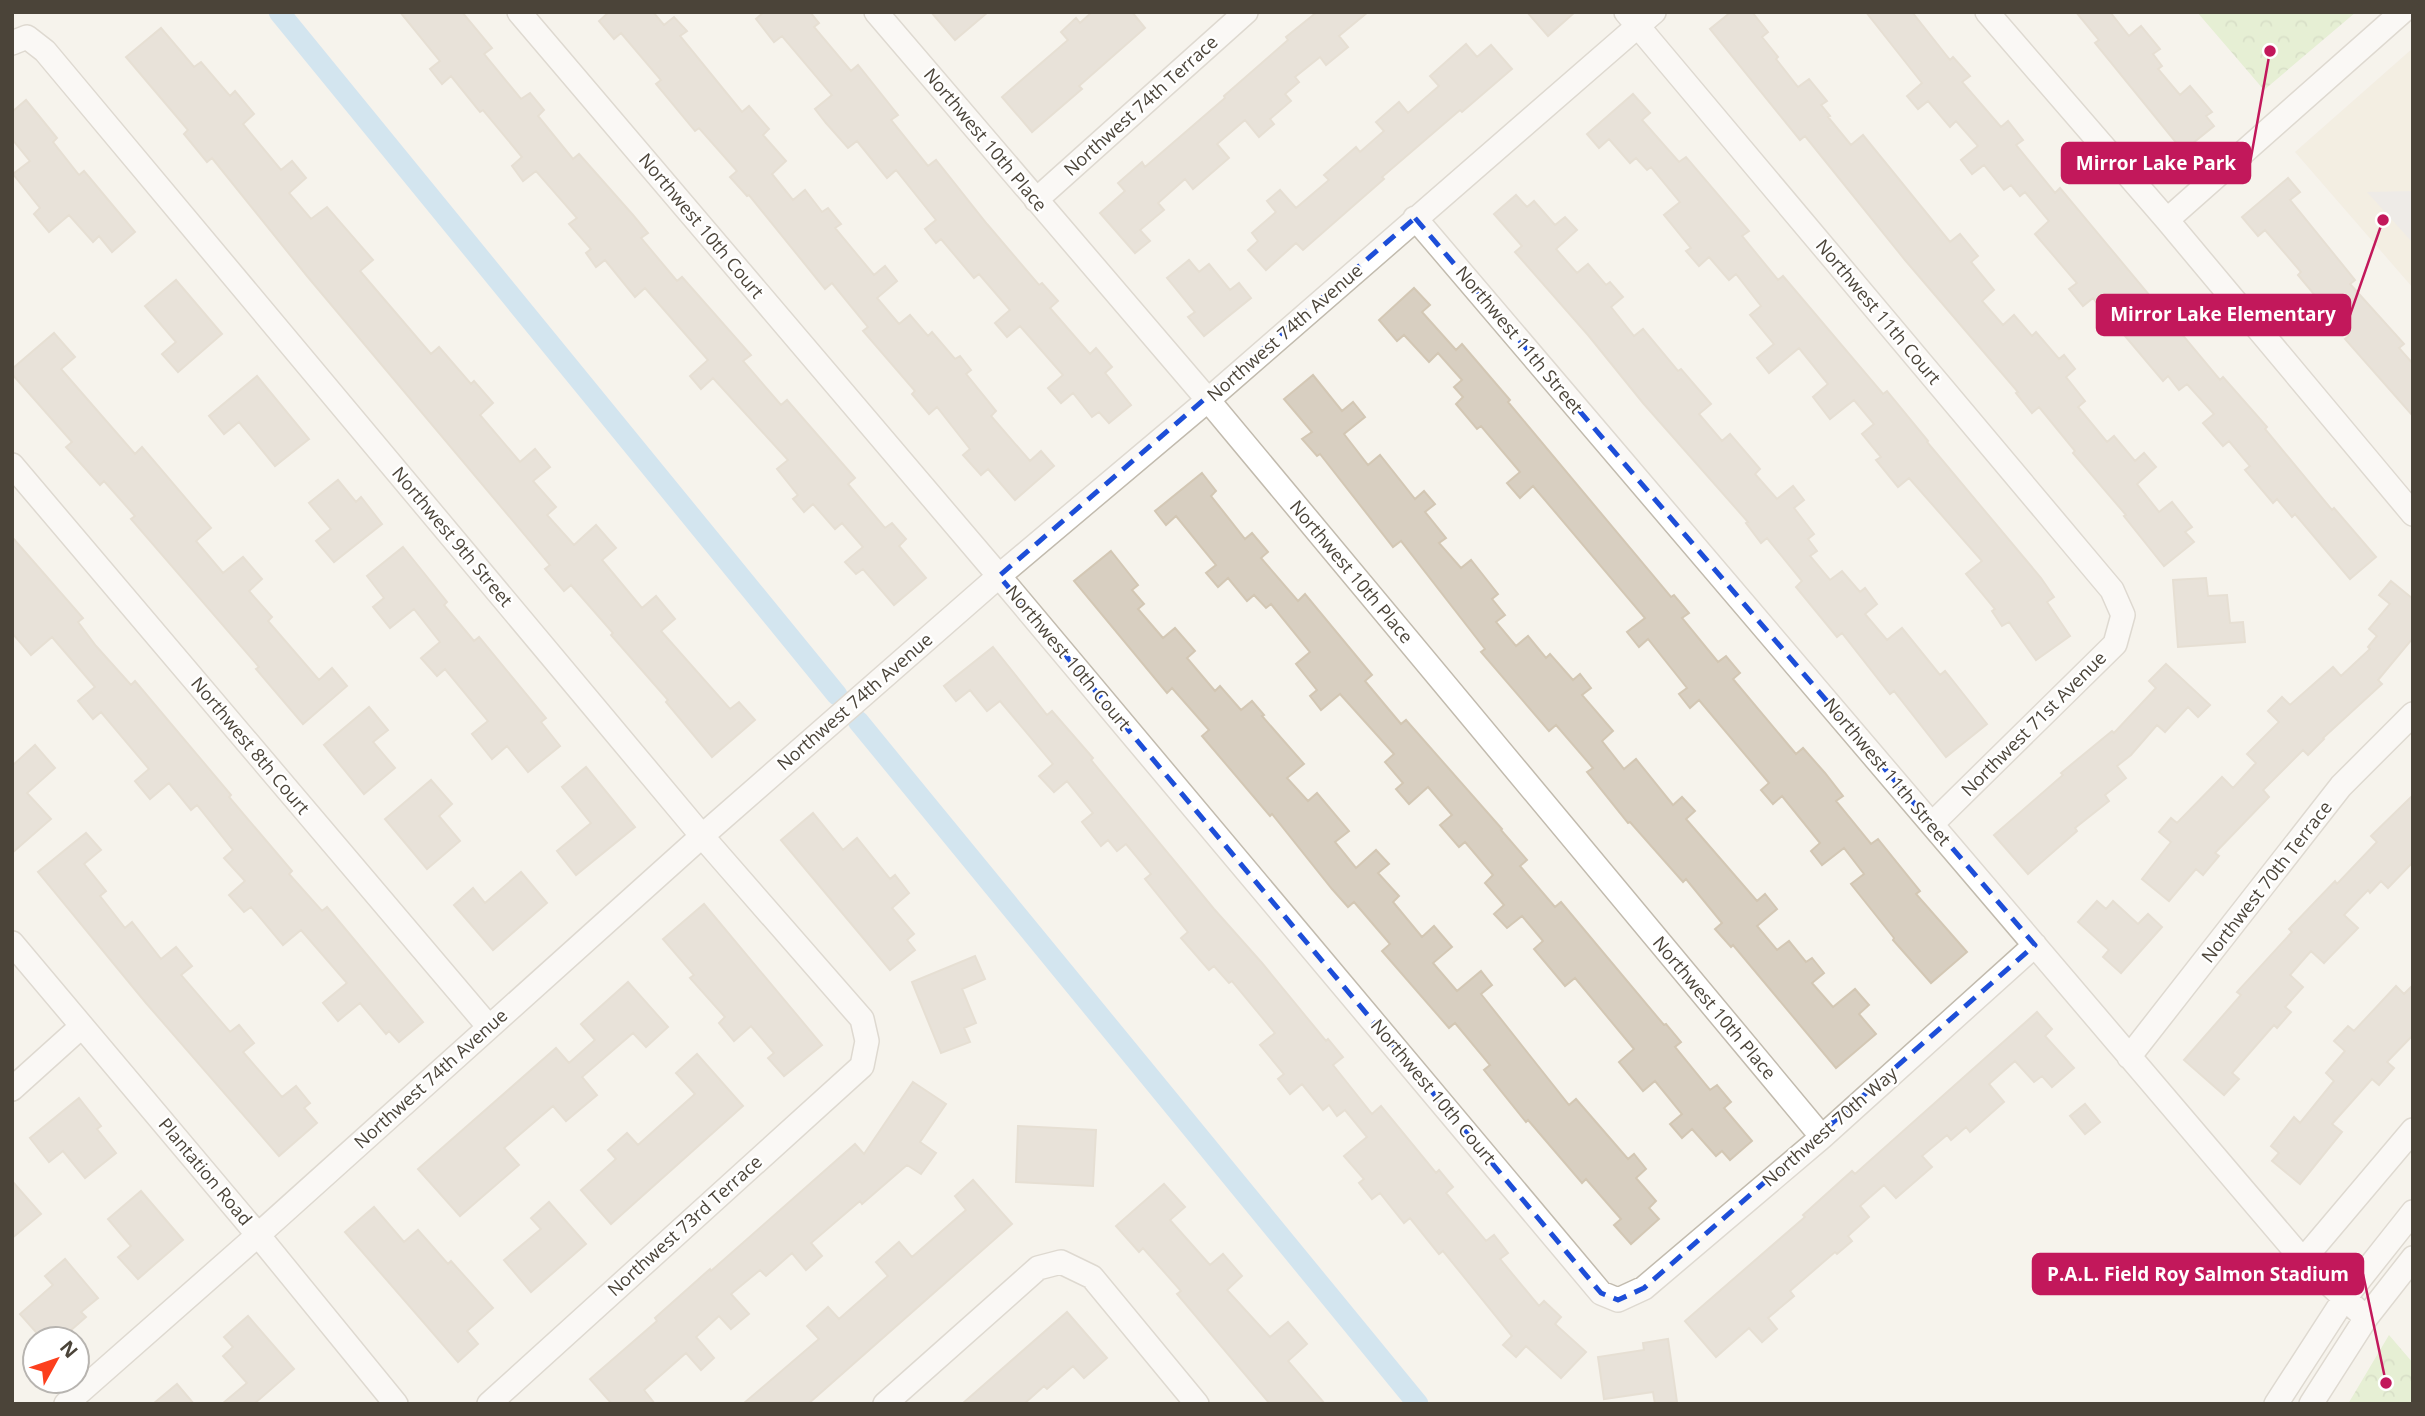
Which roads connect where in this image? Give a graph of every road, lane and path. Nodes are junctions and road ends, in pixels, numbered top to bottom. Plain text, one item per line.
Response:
1 (519, 12) edge
2 (876, 12) edge
3 (1246, 12) edge
4 (1987, 12) edge
5 (2402, 12) edge
6 (1639, 17) edge
7 (20, 40) edge
8 (1036, 200) junction
9 (1415, 218) junction
10 (2167, 220) junction
11 (1208, 400) junction
12 (12, 465) edge
13 (2413, 514) edge
14 (999, 576) junction
15 (2123, 615) joint
16 (2413, 714) edge
17 (1932, 824) junction
18 (702, 836) junction
19 (12, 943) edge
20 (2035, 945) junction
21 (82, 1026) junction
22 (489, 1027) junction
23 (867, 1041) joint
24 (2129, 1057) junction
25 (12, 1088) edge
26 (2413, 1130) edge
27 (1822, 1137) junction
28 (2413, 1212) edge
29 (258, 1235) junction
30 (2413, 1258) edge
31 (2303, 1260) junction
32 (2344, 1299) junction
33 (1618, 1300) joint
34 (2366, 1318) junction
35 (66, 1404) edge
36 (396, 1404) edge
37 (489, 1404) edge
38 (886, 1404) edge
39 (1197, 1404) edge
40 (2276, 1404) edge
41 (2311, 1404) edge

1 - 14 street, Northwest 10th Court
2 - 8 street, Northwest 10th Place
3 - 8 street, Northwest 74th Terrace
4 - 10 street
5 - 10 street
6 - 9 street, Northwest 74th Avenue
6 - 15 street, Northwest 11th Court
7 - 18 street, Northwest 9th Street
8 - 11 street, Northwest 10th Place
9 - 11 street, Northwest 74th Avenue
9 - 17 street, Northwest 11th Street
10 - 13 street
11 - 14 street, Northwest 74th Avenue
11 - 27 street, Northwest 10th Place
12 - 22 street, Northwest 8th Court
14 - 18 street, Northwest 74th Avenue
14 - 33 street, Northwest 10th Court
15 - 17 street, Northwest 71st Avenue
16 - 24 street, Northwest 70th Terrace
17 - 20 street, Northwest 11th Street
18 - 22 street, Northwest 74th Avenue
18 - 23 street, Northwest 9th Street
19 - 21 street, Plantation Road
20 - 24 street, Northwest 11th Street
20 - 27 street, Northwest 70th Way
21 - 25 street
21 - 29 street, Plantation Road
22 - 29 street, Northwest 74th Avenue
23 - 37 street, Northwest 73rd Terrace
24 - 31 street, Northwest 11th Street
26 - 31 street
27 - 33 street, Northwest 70th Way
28 - 32 street
29 - 35 street, Northwest 74th Avenue
29 - 36 street, Plantation Road
30 - 34 street
31 - 32 street, Northwest 11th Street
32 - 34 street, Northwest 11th Street
32 - 40 street
34 - 41 street
38 - 39 street

